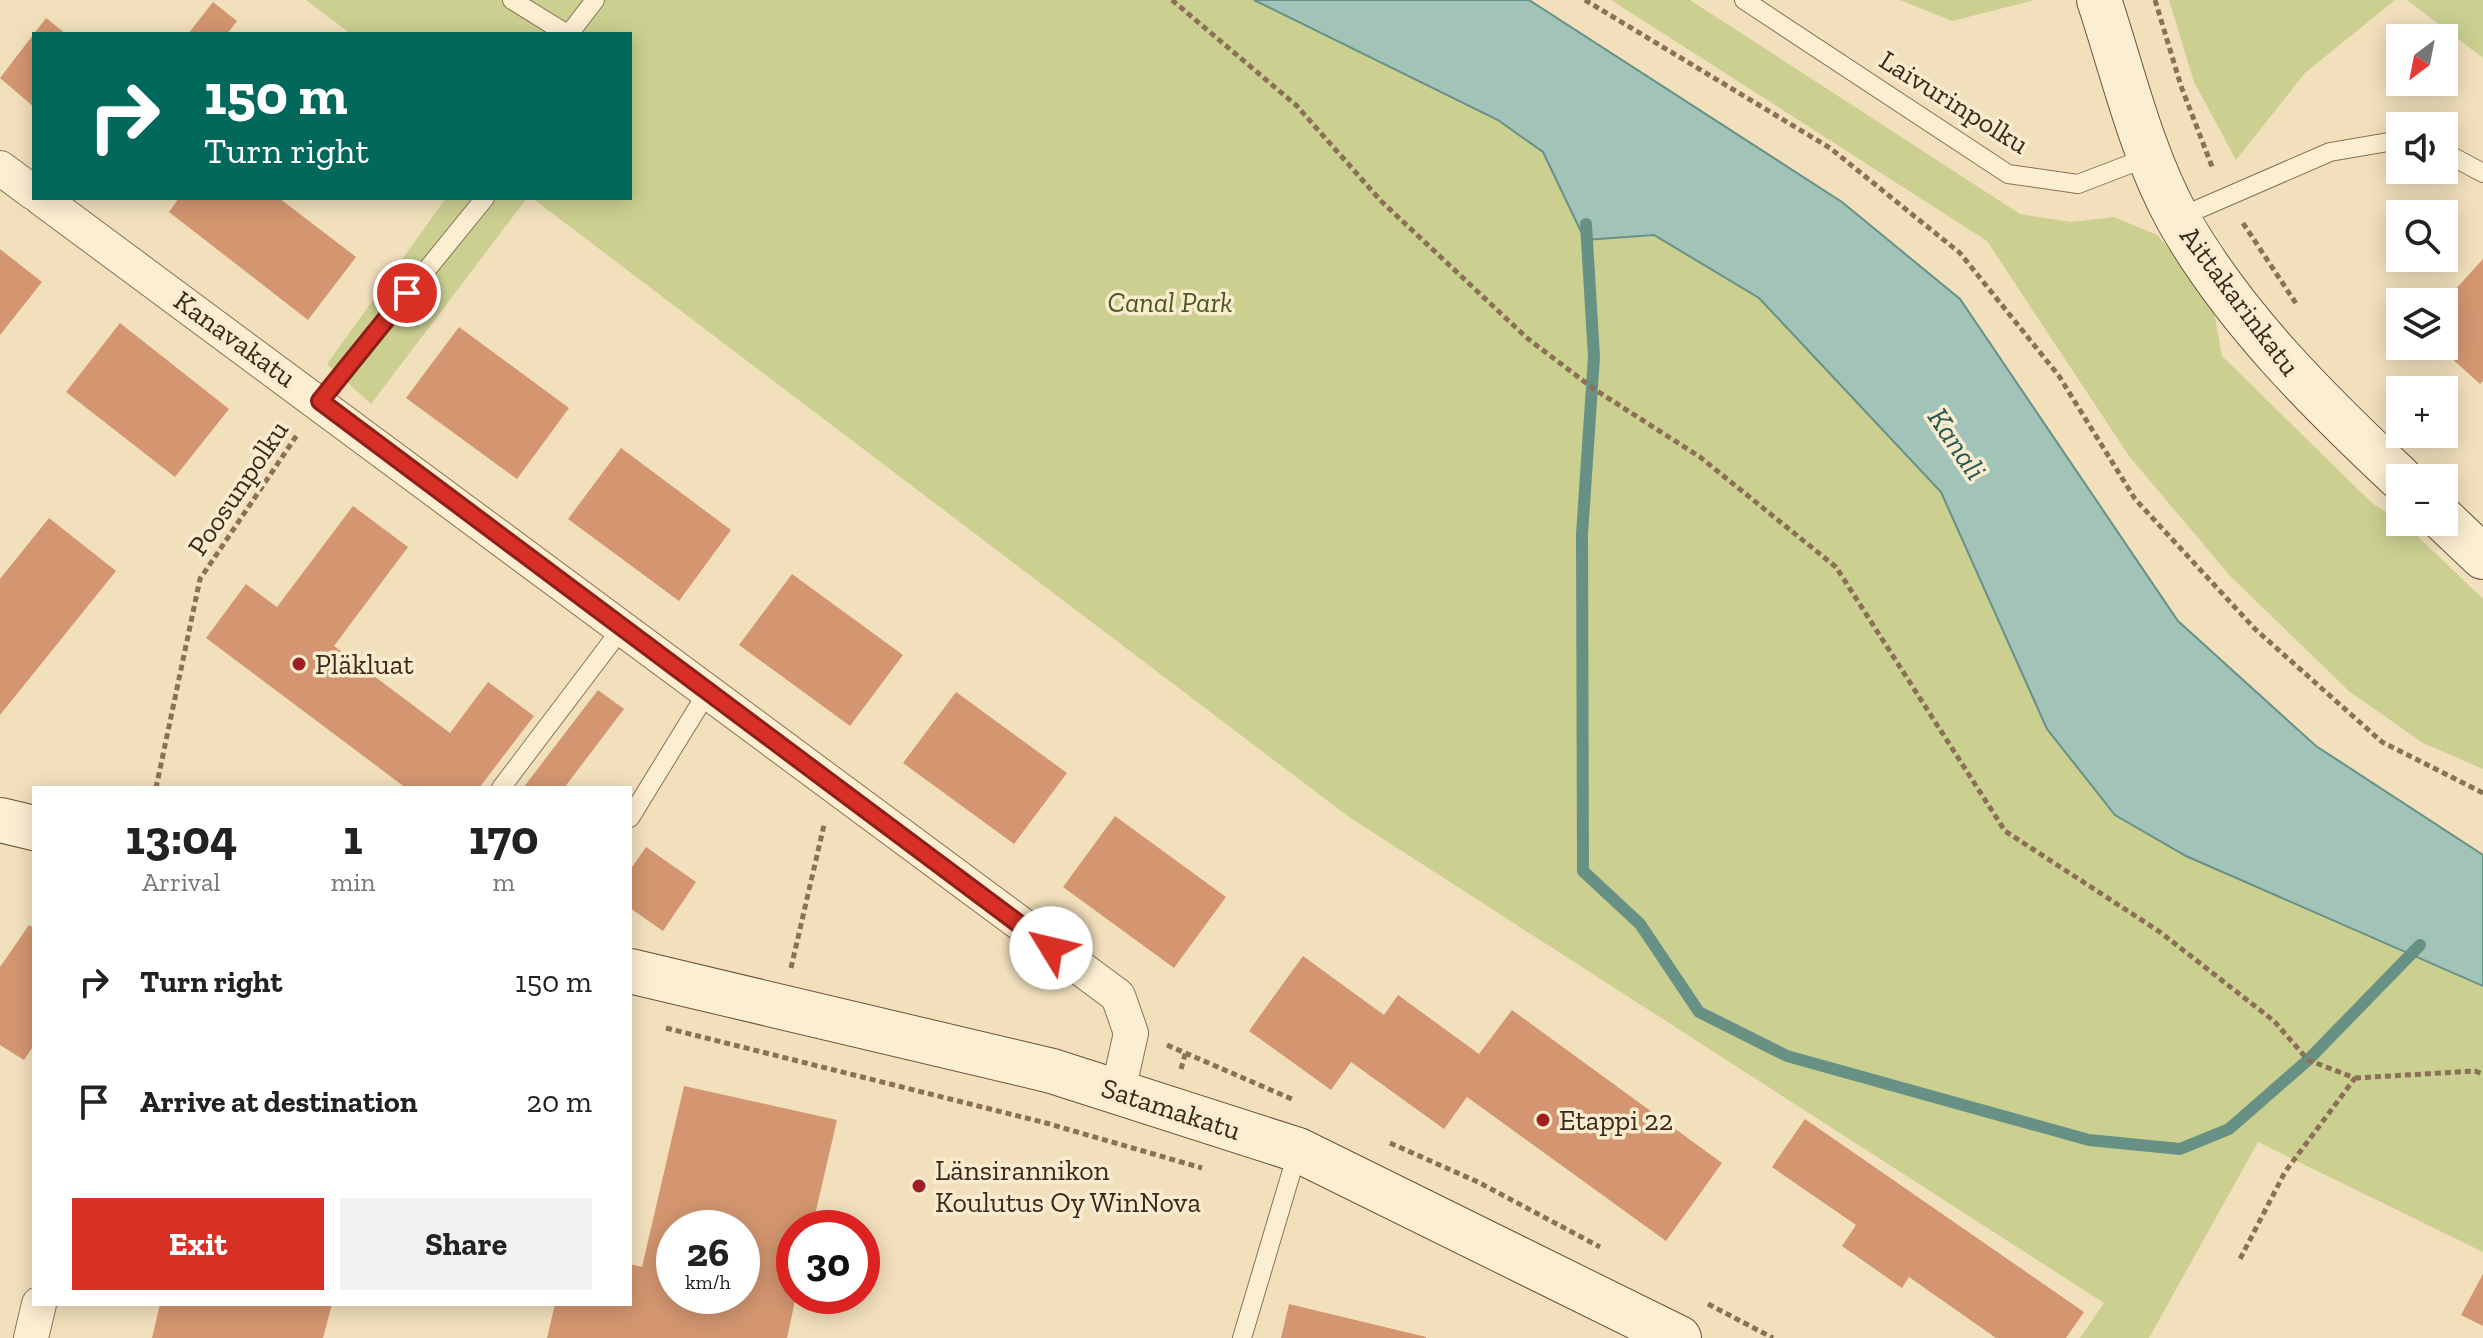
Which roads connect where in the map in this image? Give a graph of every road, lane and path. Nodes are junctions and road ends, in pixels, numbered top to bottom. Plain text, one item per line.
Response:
1 (512, 0) edge
2 (595, 0) edge
3 (1172, 0) edge
4 (1585, 0) edge
5 (1744, 0) edge
6 (2099, 0) edge
7 (2155, 0) edge
8 (565, 32) edge
9 (570, 32) edge
10 (2386, 142) edge
11 (2151, 155) junction
12 (2458, 160) edge
13 (0, 168) edge
14 (2483, 173) edge
15 (32, 192) edge
16 (2226, 196) junction
17 (44, 200) edge
18 (483, 200) edge
19 (2178, 218) junction
20 (2299, 308) dead end
21 (320, 401) junction
22 (2386, 465) edge
23 (2458, 533) edge
24 (2483, 557) edge
25 (622, 628) junction
26 (708, 691) junction
27 (156, 786) edge
28 (503, 786) edge
29 (836, 787) junction
30 (2483, 793) edge
31 (632, 815) edge
32 (0, 820) edge
33 (32, 828) edge
34 (632, 971) edge
35 (783, 1005) junction
36 (658, 1026) dead end
37 (770, 1054) junction
38 (2483, 1074) edge
39 (2355, 1078) junction
40 (1118, 1091) junction
41 (1298, 1150) junction
42 (1214, 1172) dead end
43 (2240, 1259) dead end
44 (39, 1306) edge
45 (31, 1338) edge
46 (1242, 1338) edge
47 (1679, 1338) edge

1 - 8 lane
2 - 9 lane
3 - 39 path
4 - 30 path
5 - 11 lane, Laivurinpolku
6 - 11 street, Aittakarinkatu
7 - 16 path
10 - 16 lane
11 - 19 street, Aittakarinkatu
12 - 14 lane
13 - 15 street
16 - 19 lane
16 - 20 path
17 - 21 street, Kanavakatu
18 - 21 lane
19 - 22 street, Aittakarinkatu
21 - 25 street, Kanavakatu
21 - 27 path, Poosunpolku
23 - 24 street
25 - 26 street, Kanavakatu
25 - 28 lane
26 - 29 street, Kanavakatu
26 - 31 lane
29 - 35 path
29 - 40 street, Kanavakatu
32 - 33 street
34 - 35 street, Satamakatu
35 - 37 path
35 - 40 street, Satamakatu
36 - 37 path
37 - 42 path
38 - 39 path
39 - 43 path
40 - 41 street, Satamakatu
41 - 46 lane
41 - 47 street, Satamakatu
44 - 45 street

